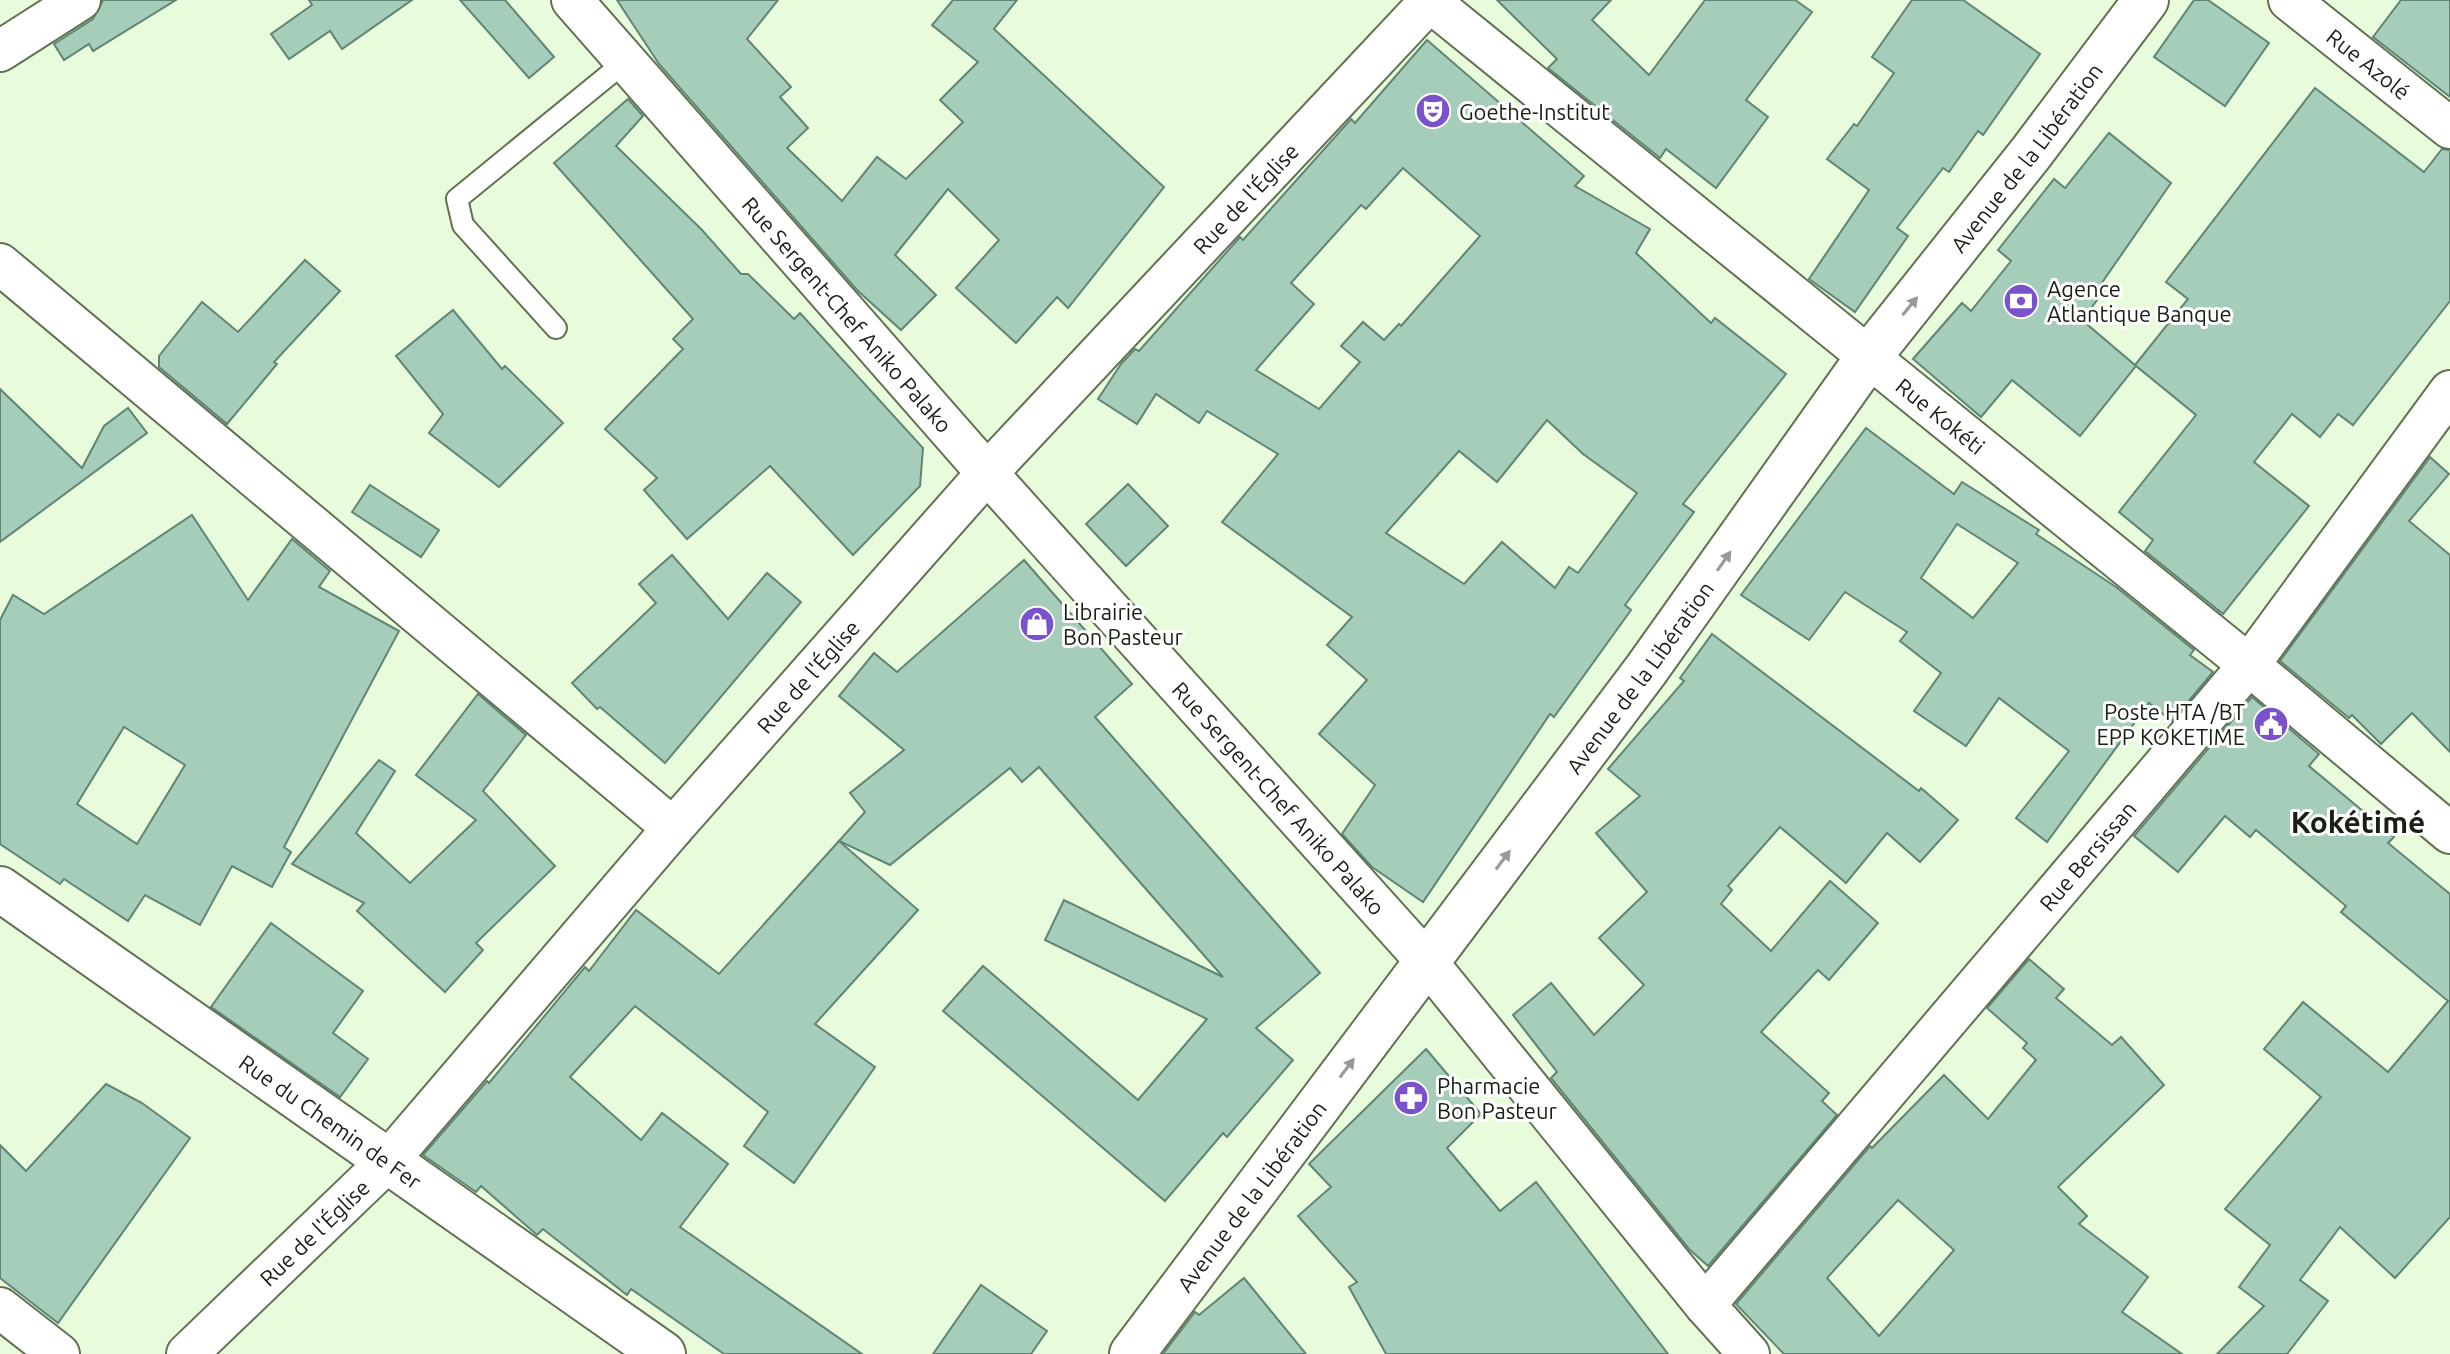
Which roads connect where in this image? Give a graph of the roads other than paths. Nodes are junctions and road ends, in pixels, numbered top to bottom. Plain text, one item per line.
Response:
1 (80, 0) edge
2 (572, 0) edge
3 (1429, 0) edge
4 (2146, 0) edge
5 (2289, 0) edge
6 (0, 51) edge
7 (626, 61) junction
8 (2450, 128) edge
9 (0, 264) edge
10 (556, 328) dead end
11 (1867, 359) junction
12 (2450, 391) edge
13 (987, 473) junction
14 (2249, 665) junction
15 (673, 828) junction
16 (2450, 833) edge
17 (0, 889) edge
18 (1427, 962) junction
19 (388, 1161) junction
20 (1705, 1305) junction
21 (0, 1308) edge
22 (59, 1354) edge
23 (187, 1354) edge
24 (663, 1354) edge
25 (1132, 1354) edge
26 (1749, 1354) edge

1 - 6 street
2 - 7 street, Rue Sergent-Chef Aniko Palako
3 - 11 street, Rue Kokéti
3 - 13 street, Rue de l'Église
11 -> 4 main road, Avenue de la Libération
5 - 8 street, Rue Azolé
7 - 10 lane
7 - 13 street, Rue Sergent-Chef Aniko Palako
9 - 15 street
11 - 14 street, Rue Kokéti
18 -> 11 main road, Avenue de la Libération
12 - 14 street, Rue Bersissan
13 - 15 street, Rue de l'Église
13 - 18 street, Rue Sergent-Chef Aniko Palako
14 - 16 street, Rue Kokéti
14 - 20 street, Rue Bersissan
15 - 19 street, Rue de l'Église
17 - 19 main road, Rue du Chemin de Fer
18 - 20 street, Rue Sergent-Chef Aniko Palako
25 -> 18 main road, Avenue de la Libération
19 - 23 street, Rue de l'Église
19 - 24 main road, Rue du Chemin de Fer
20 - 26 street, Rue Sergent-Chef Aniko Palako
21 - 22 street

